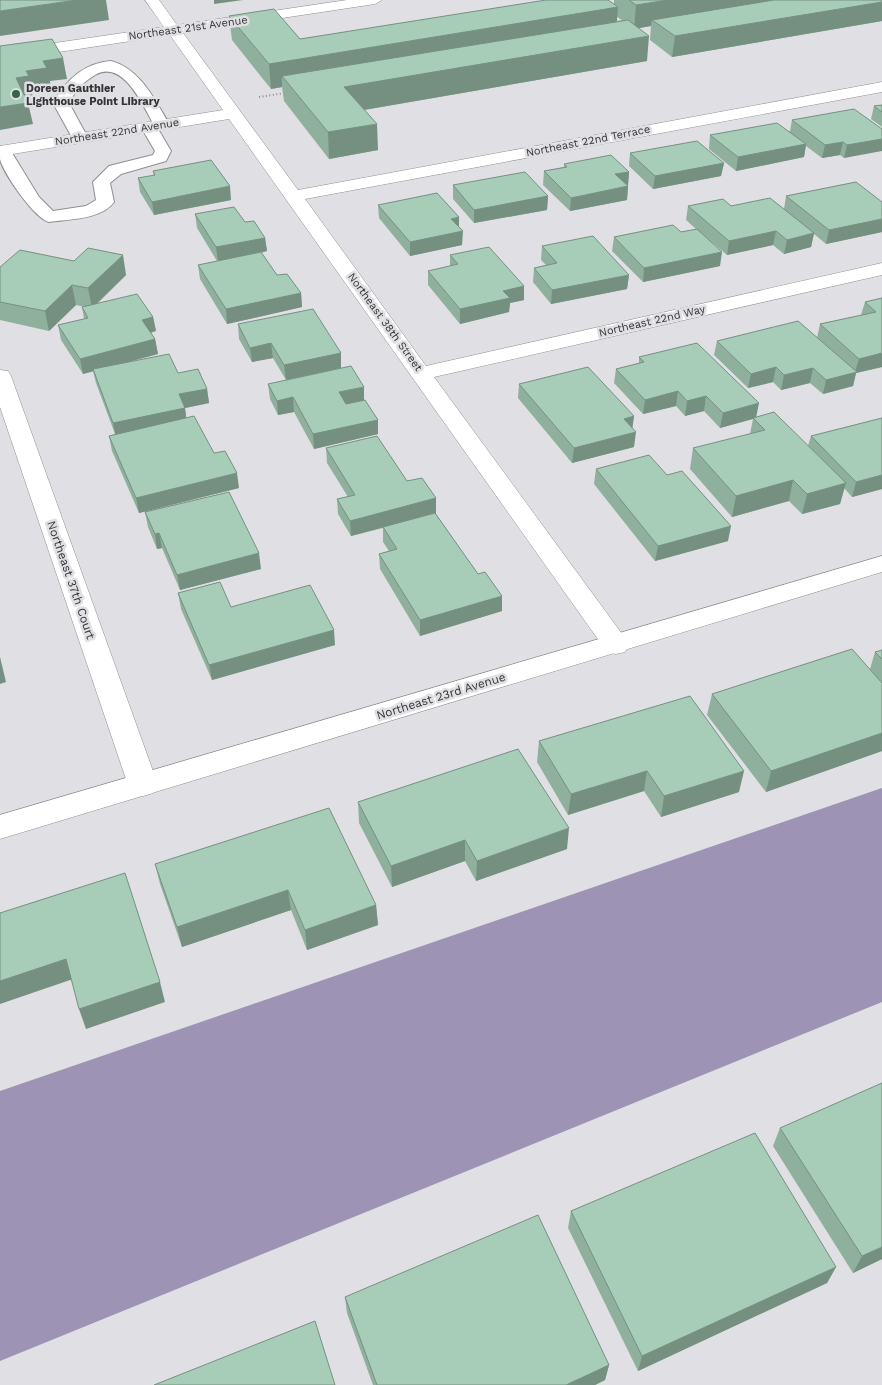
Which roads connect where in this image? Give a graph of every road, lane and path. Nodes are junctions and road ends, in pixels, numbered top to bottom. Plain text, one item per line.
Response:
1 (152, 0) edge
2 (375, 0) edge
3 (174, 30) junction
4 (0, 56) edge
5 (882, 87) edge
6 (286, 93) edge
7 (230, 108) junction
8 (155, 126) junction
9 (80, 138) junction
10 (1, 151) edge
11 (294, 196) junction
12 (882, 269) edge
13 (422, 373) junction
14 (0, 376) edge
15 (882, 564) edge
16 (616, 645) junction
17 (143, 785) junction
18 (0, 827) edge

1 - 3 street, Northeast 38th Street
2 - 3 street, Northeast 21st Avenue
3 - 4 street, Northeast 21st Avenue
3 - 7 street, Northeast 38th Street
5 - 11 street, Northeast 22nd Terrace
6 - 7 path
7 - 8 street, Northeast 22nd Avenue
7 - 11 street, Northeast 38th Street
8 - 9 street, Northeast 22nd Avenue
8 - 9 lane
8 - 10 lane
9 - 10 street, Northeast 22nd Avenue
11 - 13 street, Northeast 38th Street
12 - 13 street, Northeast 22nd Way
13 - 16 street, Northeast 38th Street
14 - 17 street, Northeast 37th Court
15 - 16 street, Northeast 23rd Avenue
16 - 17 street, Northeast 23rd Avenue
17 - 18 street, Northeast 23rd Avenue

